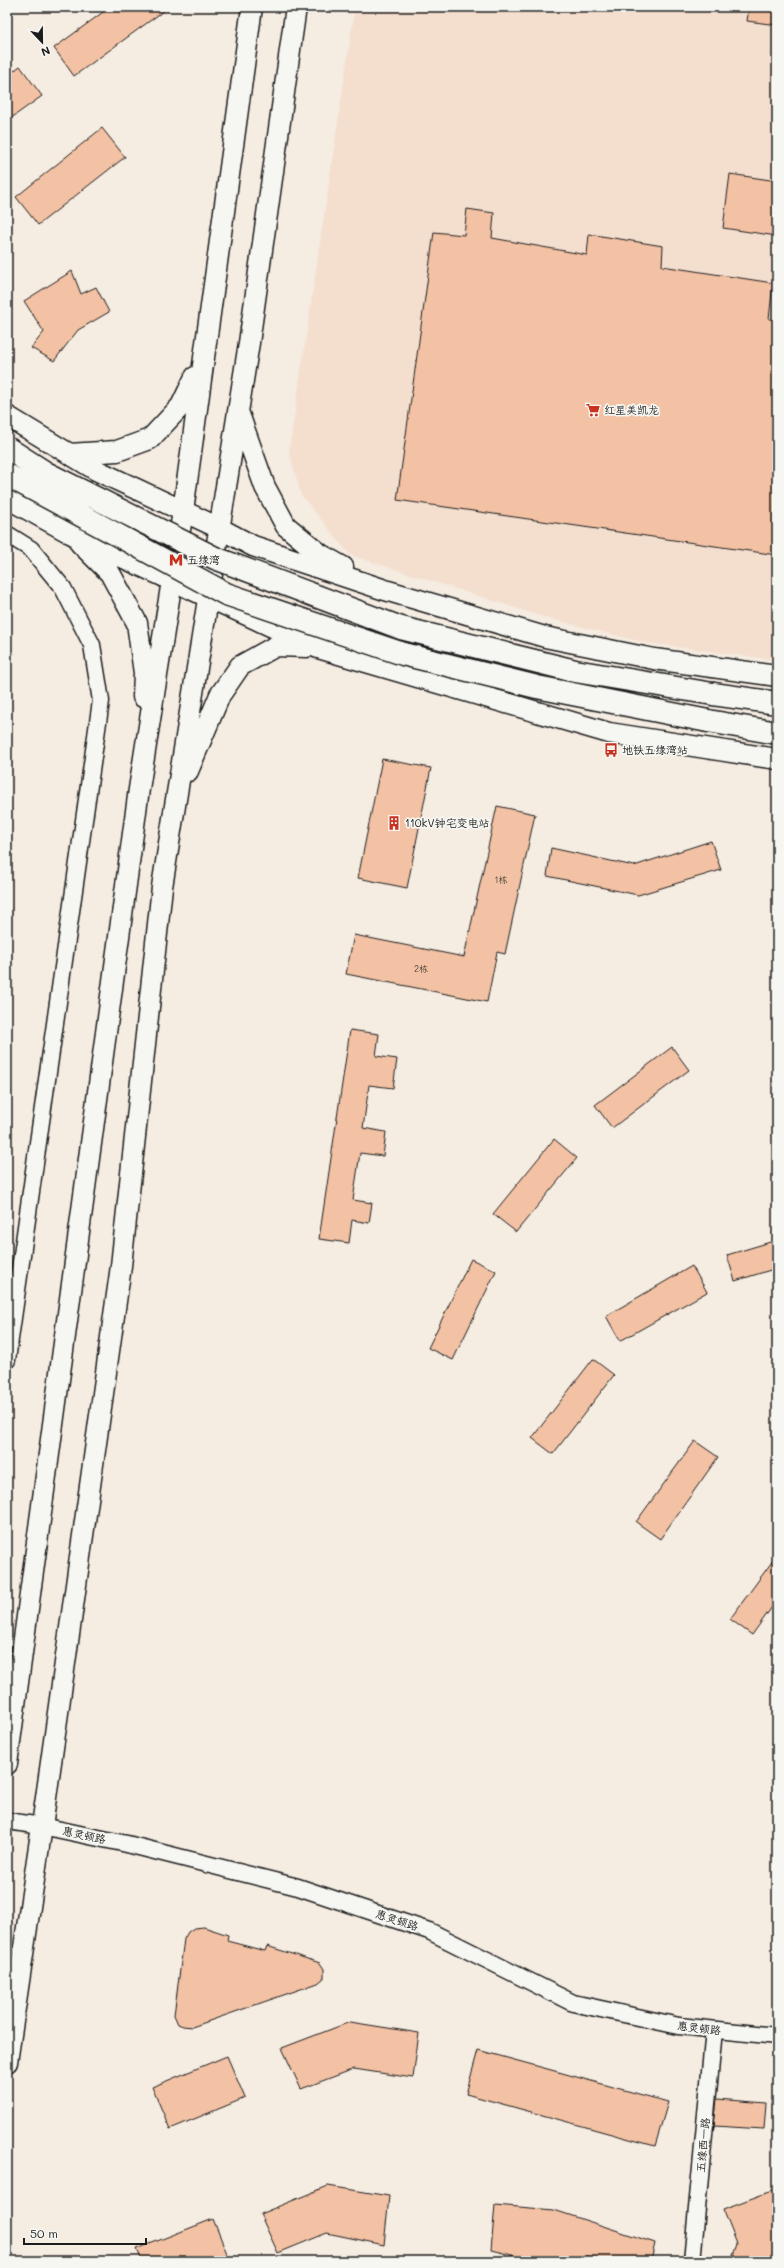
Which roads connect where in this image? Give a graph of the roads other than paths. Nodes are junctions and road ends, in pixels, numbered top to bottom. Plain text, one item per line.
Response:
1 (252, 7) edge
2 (296, 7) edge
3 (204, 359) junction
4 (238, 411) junction
5 (7, 416) edge
6 (7, 448) edge
7 (69, 454) junction
8 (7, 475) edge
9 (7, 498) edge
10 (183, 511) junction
11 (219, 528) junction
12 (70, 533) junction
13 (7, 534) edge
14 (172, 580) junction
15 (385, 590) junction
16 (210, 598) junction
17 (318, 648) junction
18 (777, 676) edge
19 (777, 703) edge
20 (777, 733) edge
21 (777, 759) edge
22 (139, 789) junction
23 (174, 806) junction
24 (7, 1360) edge
25 (7, 1764) edge
26 (7, 1822) edge
27 (42, 1826) junction
28 (714, 2030) junction
29 (777, 2036) edge
30 (7, 2062) edge
31 (692, 2261) edge

1 - 3 main road
2 - 4 main road
3 - 7 main road
3 - 10 main road
4 - 11 main road
4 - 15 main road
5 - 7 main road
6 - 19 highway, bridge
7 - 10 main road
8 - 20 highway, bridge
9 - 12 main road
10 - 11 main road
10 - 14 main road
11 - 15 main road
11 - 16 main road
12 - 14 main road
12 - 22 main road
13 - 24 street
14 - 16 main road
14 - 22 main road
15 - 18 main road
16 - 17 main road
16 - 23 main road
17 - 21 main road
17 - 23 main road
22 - 25 main road
23 - 27 main road
26 - 27 street, 惠灵顿路
27 - 28 street, 惠灵顿路
27 - 30 main road
28 - 29 street, 惠灵顿路
28 - 31 street, 五缘西一路

